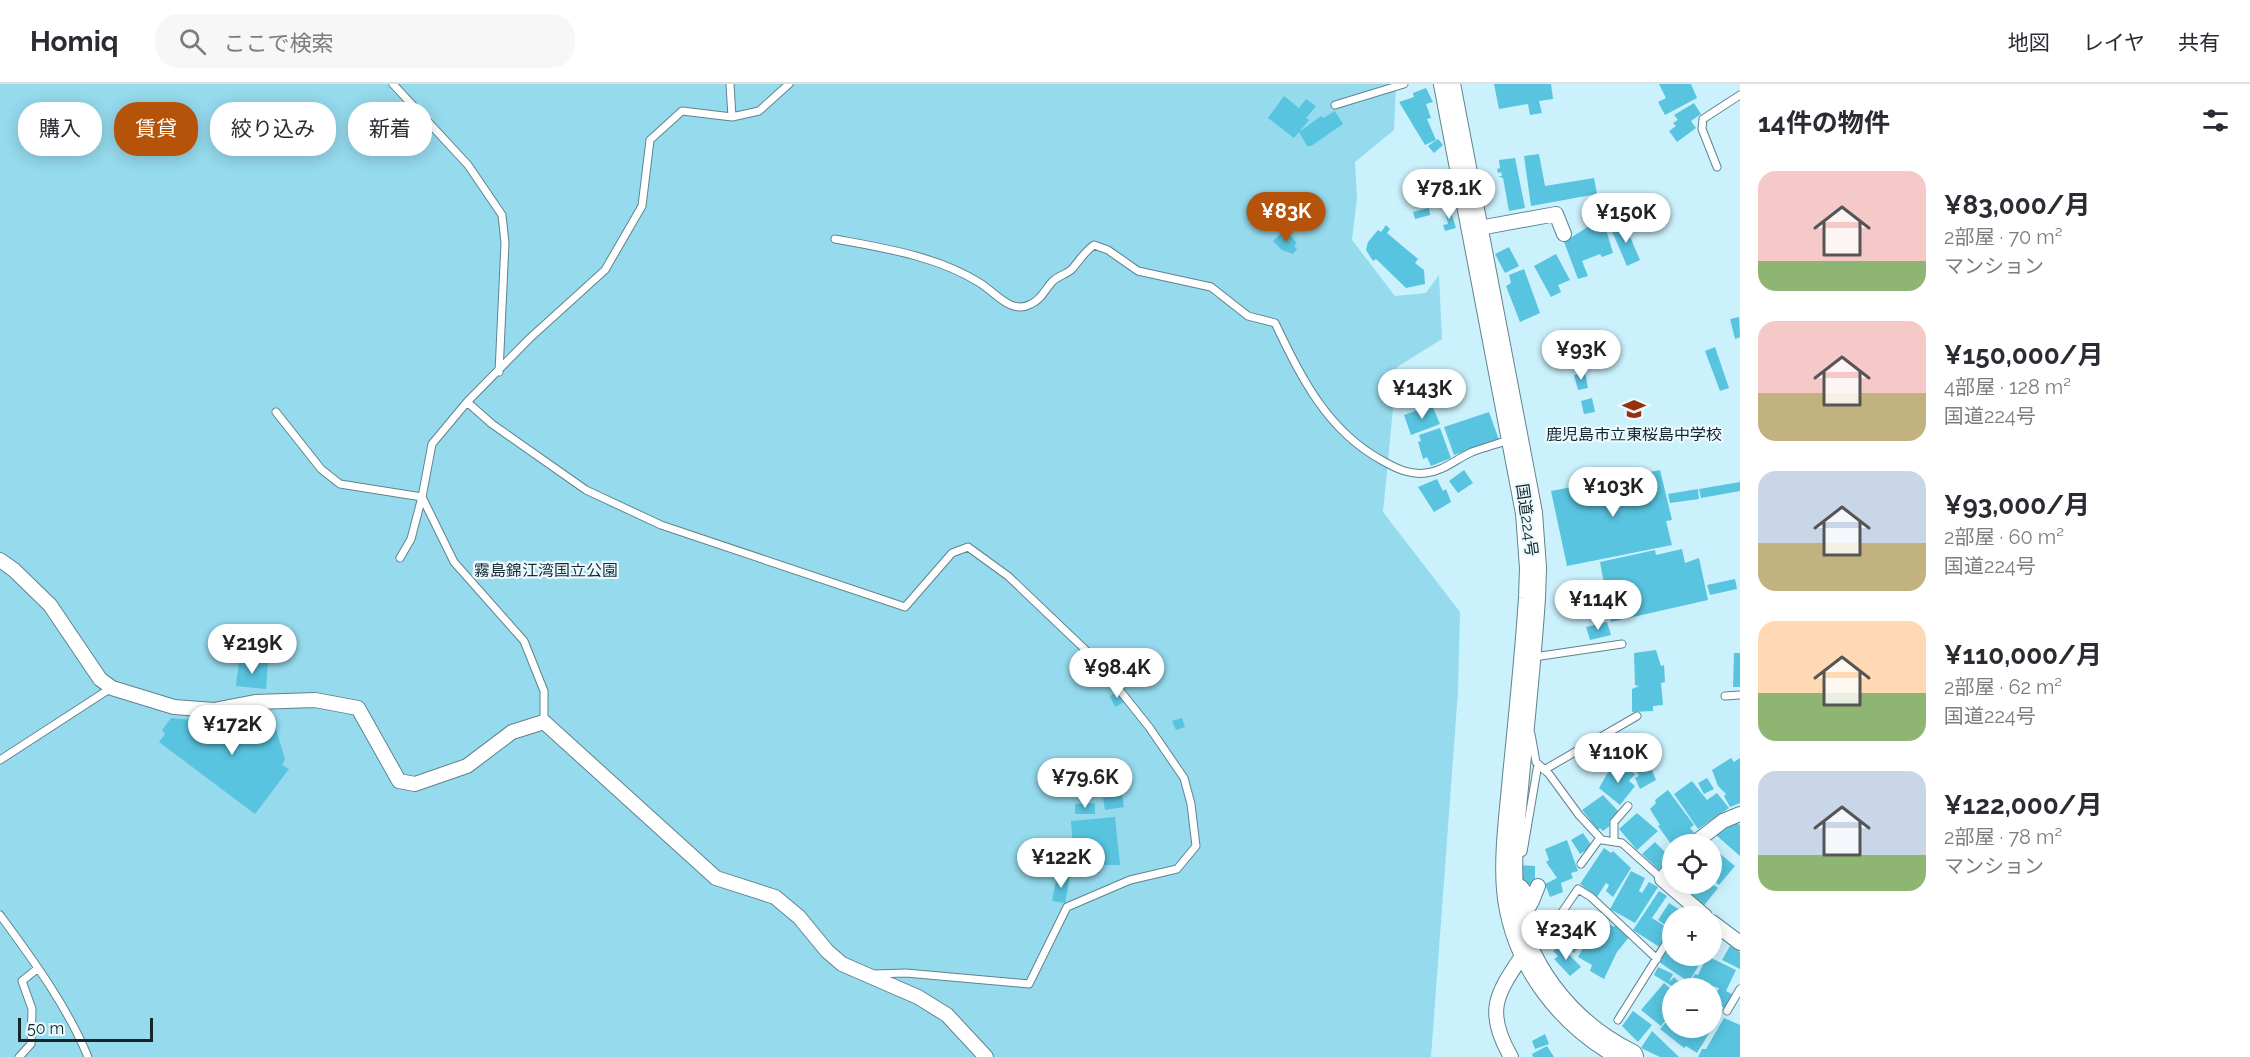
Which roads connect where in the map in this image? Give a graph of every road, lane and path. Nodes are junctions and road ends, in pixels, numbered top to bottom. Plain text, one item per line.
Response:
1 (393, 84) edge
2 (730, 84) edge
3 (789, 84) edge
4 (1404, 84) edge
5 (1447, 84) edge
6 (1740, 95) edge
7 (1335, 105) dead end
8 (732, 117) junction
9 (1717, 167) dead end
10 (1474, 229) junction
11 (1564, 234) dead end
12 (835, 239) dead end
13 (499, 372) junction
14 (467, 402) junction
15 (276, 412) dead end
16 (1514, 438) junction
17 (423, 497) junction
18 (400, 558) dead end
19 (0, 560) edge
20 (1622, 644) dead end
21 (1528, 658) junction
22 (112, 688) junction
23 (1740, 695) edge
24 (1725, 696) dead end
25 (1522, 712) junction
26 (1638, 716) dead end
27 (544, 722) junction
28 (0, 760) edge
29 (1541, 767) junction
30 (1628, 806) dead end
31 (1740, 814) edge
32 (1707, 834) edge
33 (1600, 838) junction
34 (1614, 842) junction
35 (1509, 860) junction
36 (1581, 864) dead end
37 (1662, 879) edge
38 (1538, 886) dead end
39 (1521, 887) dead end
40 (1674, 894) edge
41 (1532, 902) junction
42 (1684, 906) edge
43 (0, 915) edge
44 (1722, 930) edge
45 (1552, 937) dead end
46 (1740, 943) edge
47 (1662, 951) edge
48 (1658, 958) junction
49 (1531, 960) junction
50 (38, 968) junction
51 (866, 975) junction
52 (1740, 988) edge
53 (1726, 1011) dead end
54 (1618, 1020) dead end
55 (19, 1057) edge
56 (88, 1057) edge
57 (986, 1057) edge
58 (1511, 1057) edge
59 (1630, 1057) edge

1 - 13 lane
2 - 8 lane
3 - 8 lane
4 - 7 lane
5 - 10 highway, 国道224号
6 - 9 lane
8 - 13 lane
10 - 11 street
10 - 16 highway, 国道224号
12 - 16 lane
13 - 14 lane
14 - 17 lane
14 - 51 lane
15 - 17 lane
16 - 21 highway, 国道224号
17 - 18 lane
17 - 27 lane
19 - 22 street
20 - 21 lane
21 - 25 highway, 国道224号
22 - 27 street
22 - 28 lane
23 - 24 lane
25 - 29 lane
25 - 35 highway, 国道224号
26 - 29 lane
27 - 51 street
29 - 33 lane
29 - 35 lane
30 - 34 lane
31 - 32 street
33 - 34 lane
33 - 36 lane
34 - 37 lane
35 - 49 highway, 国道224号
38 - 41 street
39 - 41 street
40 - 42 street
41 - 49 street
43 - 50 lane
44 - 46 street
45 - 48 lane
47 - 48 lane
48 - 54 lane
49 - 58 street
49 - 59 highway, 国道224号
50 - 55 lane
50 - 56 lane
51 - 57 street
52 - 53 lane

